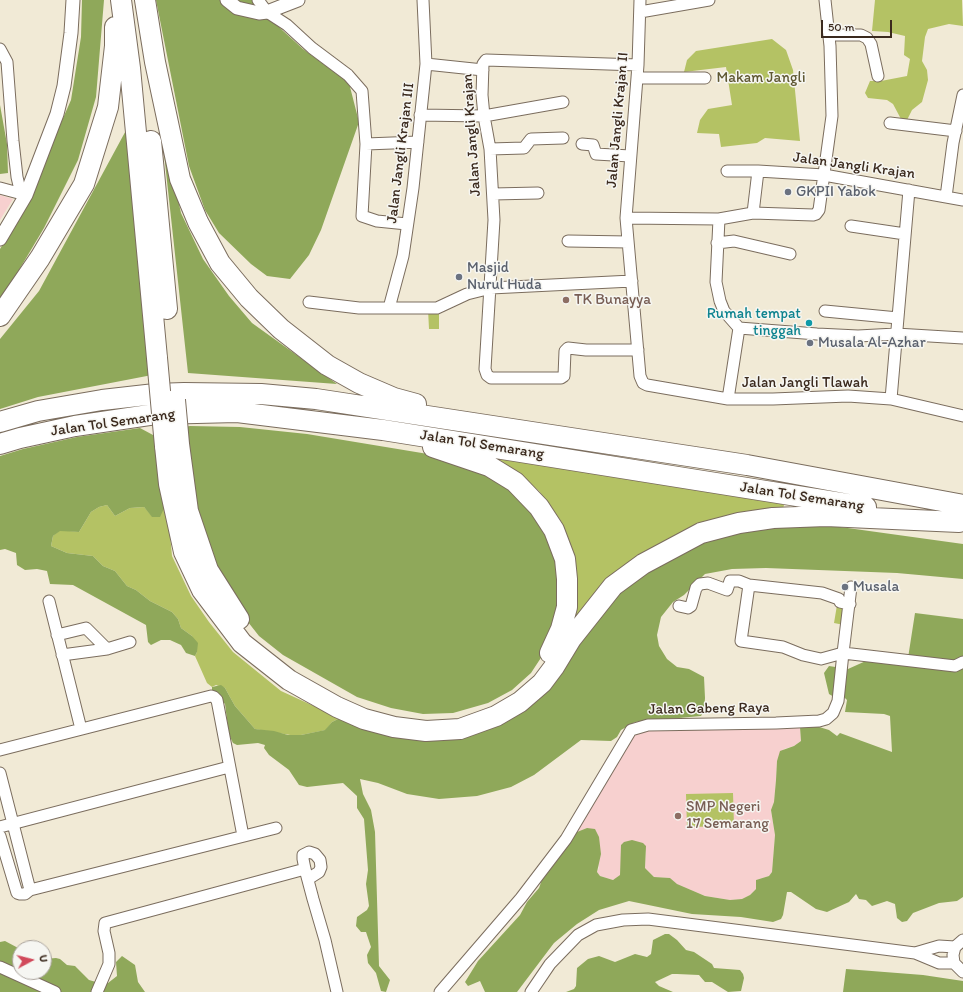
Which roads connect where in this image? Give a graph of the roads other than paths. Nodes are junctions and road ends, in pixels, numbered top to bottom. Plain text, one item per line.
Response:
1 (73, 0) edge
2 (115, 0) edge
3 (122, 0) edge
4 (137, 0) edge
5 (145, 0) edge
6 (228, 0) edge
7 (258, 0) edge
8 (298, 0) edge
9 (423, 0) edge
10 (640, 0) edge
11 (709, 0) edge
12 (825, 0) edge
13 (267, 12) junction
14 (640, 12) junction
15 (829, 35) junction
16 (0, 50) edge
17 (426, 64) junction
18 (638, 66) junction
19 (483, 70) junction
20 (878, 76) dead end
21 (636, 78) junction
22 (705, 78) dead end
23 (963, 94) edge
24 (563, 102) dead end
25 (420, 115) junction
26 (484, 116) junction
27 (890, 123) dead end
28 (956, 131) junction
29 (563, 138) dead end
30 (418, 142) junction
31 (366, 144) junction
32 (582, 144) dead end
33 (490, 149) junction
34 (630, 156) junction
35 (758, 171) junction
36 (727, 172) dead end
37 (824, 175) junction
38 (0, 188) edge
39 (909, 190) junction
40 (538, 193) dead end
41 (492, 194) junction
42 (24, 195) junction
43 (946, 197) junction
44 (963, 200) edge
45 (753, 213) junction
46 (626, 218) junction
47 (719, 219) junction
48 (408, 224) junction
49 (851, 226) dead end
50 (905, 234) junction
51 (0, 239) edge
52 (568, 241) dead end
53 (628, 242) junction
54 (717, 243) junction
55 (790, 254) dead end
56 (632, 281) junction
57 (490, 288) junction
58 (309, 302) dead end
59 (389, 308) junction
60 (825, 311) dead end
61 (0, 316) edge
62 (898, 318) junction
63 (739, 328) junction
64 (896, 334) junction
65 (963, 338) edge
66 (638, 350) junction
67 (164, 357) junction
68 (647, 385) joint
69 (728, 399) junction
70 (891, 399) junction
71 (963, 416) edge
72 (0, 422) edge
73 (383, 430) junction
74 (541, 434) junction
75 (0, 444) edge
76 (172, 445) junction
77 (962, 517) edge
78 (749, 585) junction
79 (851, 587) dead end
80 (49, 601) dead end
81 (850, 604) junction
82 (679, 606) dead end
83 (57, 635) junction
84 (130, 642) dead end
85 (107, 648) junction
86 (843, 653) junction
87 (62, 655) junction
88 (963, 662) edge
89 (81, 729) junction
90 (0, 750) edge
91 (229, 767) junction
92 (0, 773) edge
93 (13, 824) junction
94 (0, 827) edge
95 (276, 828) dead end
96 (0, 836) edge
97 (243, 836) junction
98 (30, 890) junction
99 (961, 941) edge
100 (915, 953) junction
101 (954, 963) junction
102 (0, 967) edge
103 (963, 972) edge
104 (55, 992) edge
105 (97, 992) edge
106 (337, 992) edge
107 (440, 992) edge
108 (531, 992) edge

1 - 42 street
2 - 61 highway
3 - 67 highway
4 - 67 highway
5 - 74 highway
6 - 13 street
7 - 13 street
8 - 13 street
9 - 17 street, Jalan Jangli Krajan III
10 - 14 street, Jalan Jangli Krajan II
11 - 14 street
12 - 15 street
13 - 31 street
14 - 18 street, Jalan Jangli Krajan II
15 - 20 street
15 - 37 street
16 - 42 street
17 - 19 street
17 - 25 street, Jalan Jangli Krajan III
18 - 19 street, Jalan Jangli Krajan
18 - 21 street, Jalan Jangli Krajan II
19 - 26 street, Jalan Jangli Krajan
21 - 22 street
21 - 34 street, Jalan Jangli Krajan II
23 - 28 street
24 - 26 street
25 - 26 street
25 - 30 street, Jalan Jangli Krajan III
26 - 33 street, Jalan Jangli Krajan
27 - 28 street
28 - 43 street
29 - 33 street
30 - 31 street
30 - 48 street, Jalan Jangli Krajan III
31 - 48 street
32 - 34 street
33 - 41 street, Jalan Jangli Krajan
34 - 46 street, Jalan Jangli Krajan II
35 - 36 street, Jalan Jangli Krajan
35 - 37 street, Jalan Jangli Krajan
35 - 45 street
37 - 39 street, Jalan Jangli Krajan
37 - 45 street
38 - 42 street
39 - 43 street, Jalan Jangli Krajan
39 - 50 street
40 - 41 street
41 - 57 street, Jalan Jangli Krajan
42 - 51 street
43 - 44 street, Jalan Jangli Krajan
45 - 47 street
46 - 47 street
46 - 53 street, Jalan Jangli Krajan II
47 - 54 street
48 - 59 street, Jalan Jangli Krajan III
49 - 50 street
50 - 62 street
52 - 53 street
53 - 56 street, Jalan Jangli Krajan II
54 - 55 street
54 - 63 street
56 - 57 street
56 - 66 street, Jalan Jangli Krajan II
57 - 59 street
57 - 66 street, Jalan Jangli Krajan
58 - 59 street
60 - 62 street
62 - 64 street
63 - 64 street
63 - 69 street
64 - 65 street
64 - 70 street
66 - 68 street, Jalan Jangli Krajan II
67 - 76 highway, bridge
68 - 69 street, Jalan Jangli Tlawah
69 - 70 street, Jalan Jangli Tlawah
70 - 71 street, Jalan Jangli Tlawah
72 - 74 highway, Jalan Tol Semarang
73 - 75 highway, Jalan Tol Semarang
73 - 76 highway
73 - 77 highway, Jalan Tol Semarang
74 - 77 highway, Jalan Tol Semarang
76 - 77 highway
78 - 81 street
78 - 82 street
78 - 86 street
79 - 81 street
80 - 83 street
81 - 86 street
83 - 85 street
83 - 87 street
84 - 85 street
85 - 87 street
86 - 88 street
86 - 107 street, Jalan Gabeng Raya
87 - 89 street
89 - 90 street
89 - 91 street
91 - 93 street
91 - 97 street
92 - 93 street
93 - 94 street
93 - 98 street
95 - 97 street
96 - 98 street
97 - 98 street
99 - 100 street
99 - 101 street
100 - 101 street
100 - 108 street
101 - 103 street
102 - 104 street
105 - 106 street

